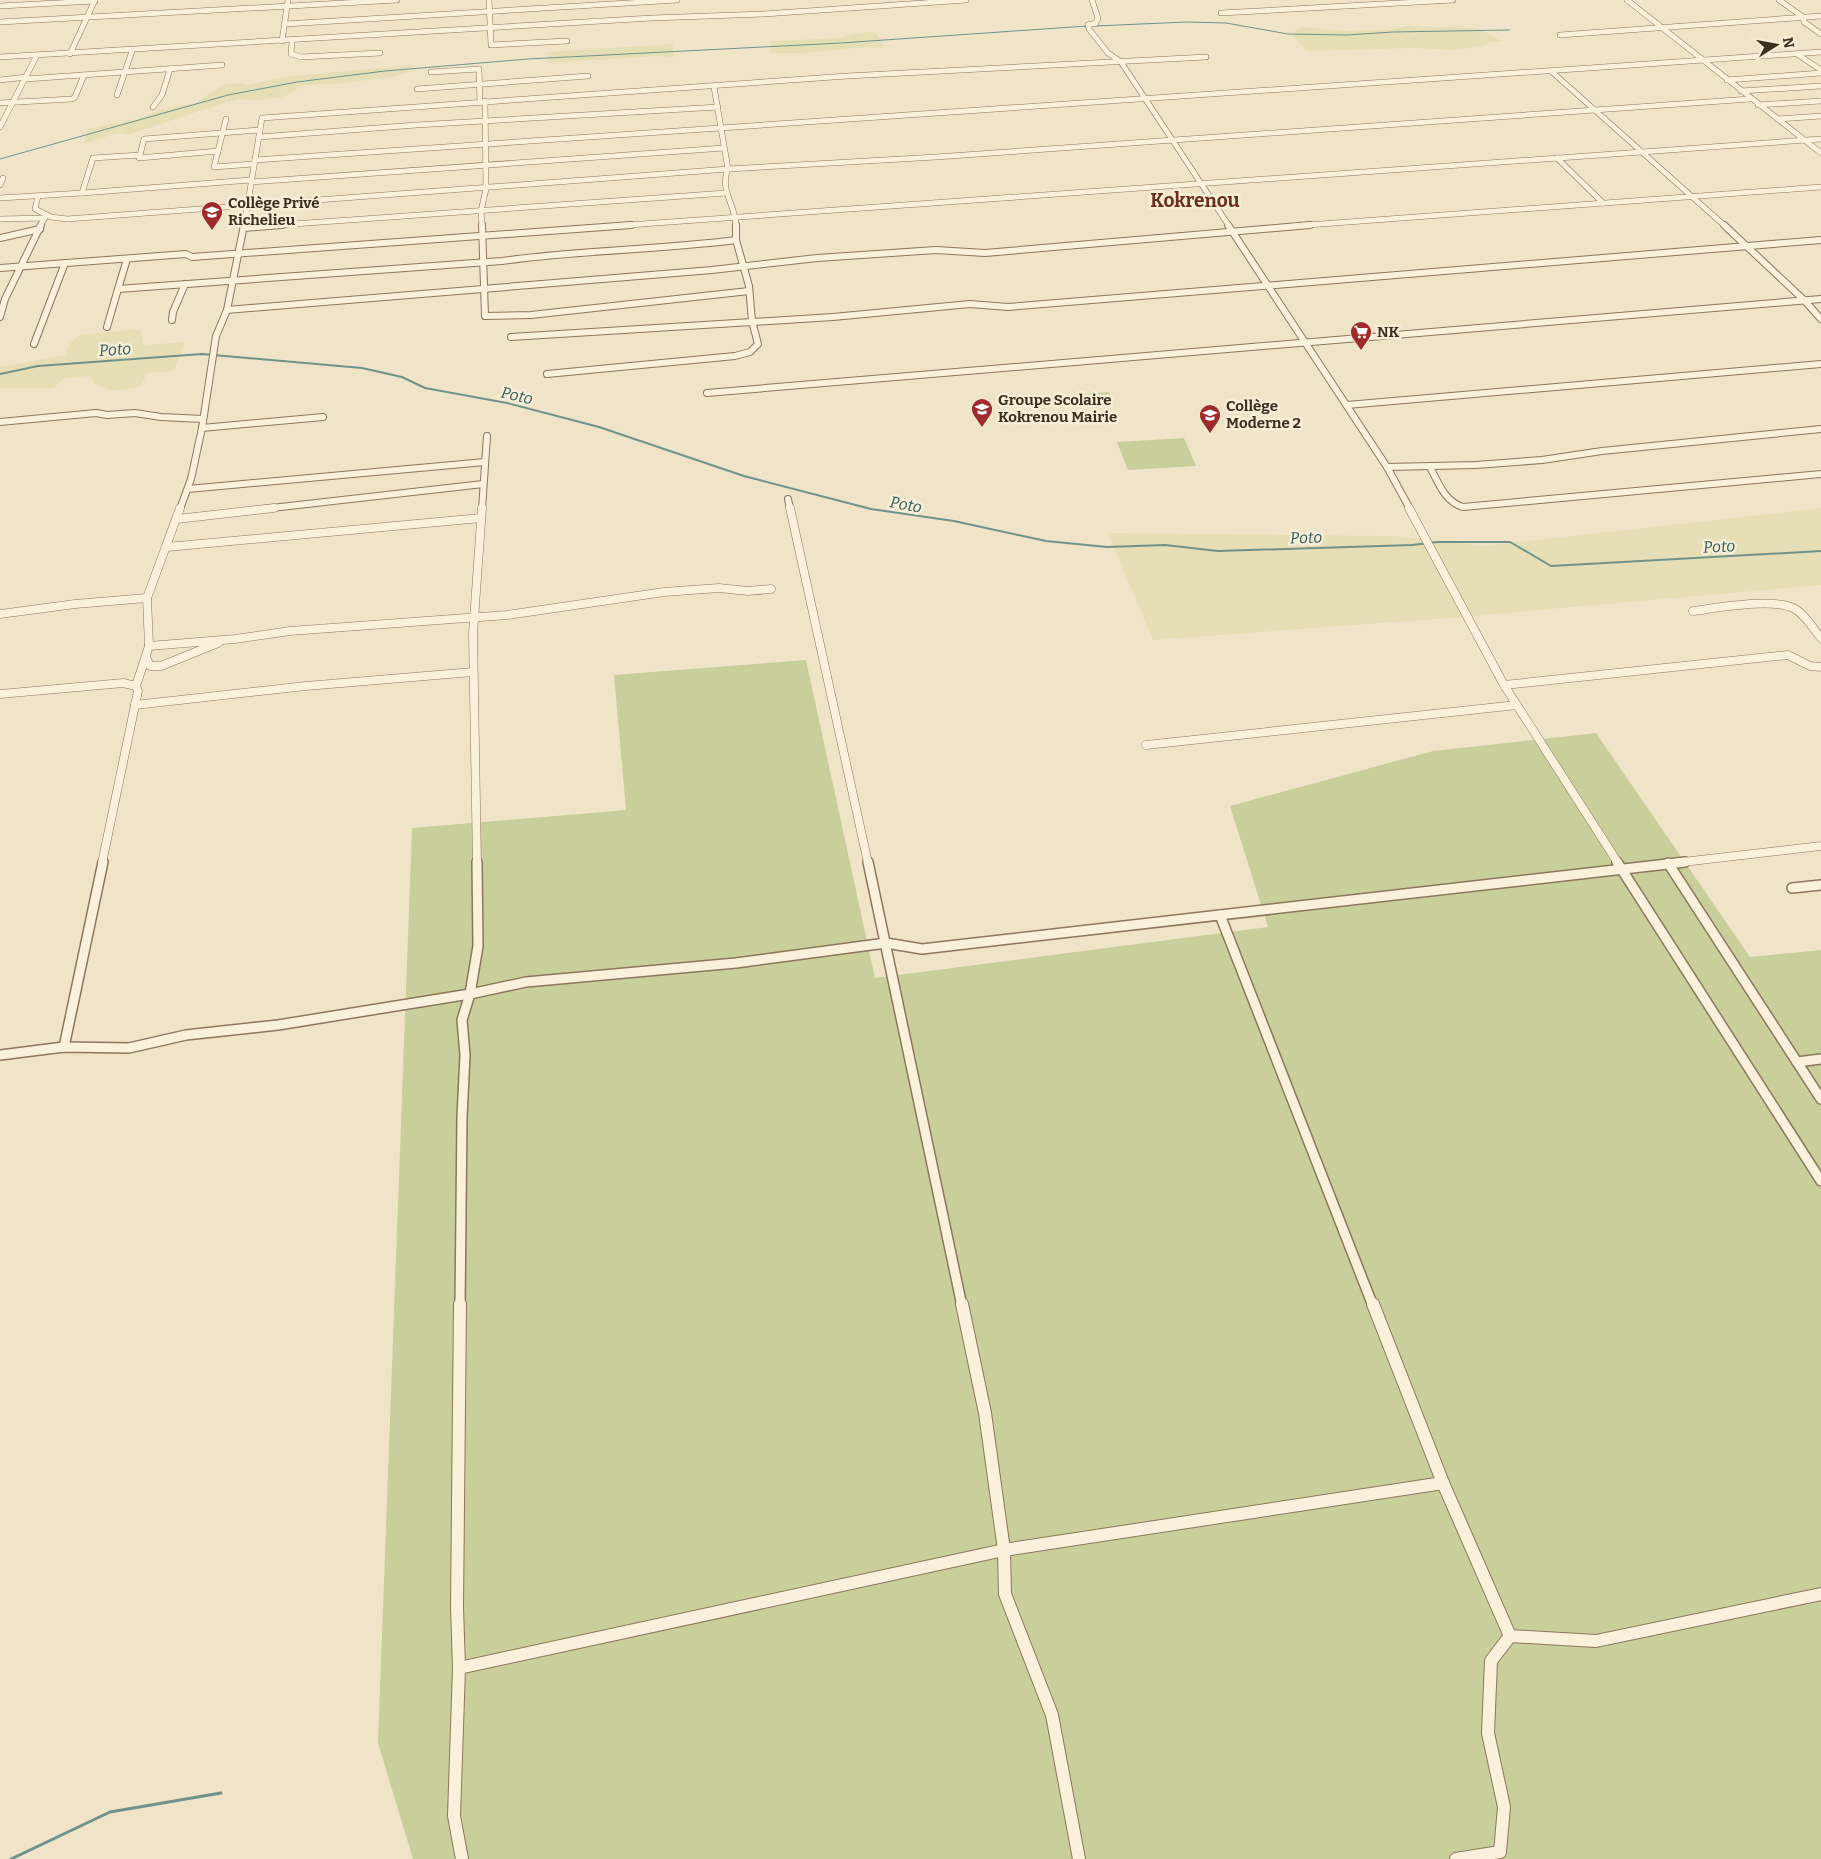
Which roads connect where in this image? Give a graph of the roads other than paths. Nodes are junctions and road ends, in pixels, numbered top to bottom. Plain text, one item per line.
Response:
1 (7, 0) edge
2 (95, 0) edge
3 (397, 0) edge
4 (489, 0) edge
5 (966, 0) edge
6 (1092, 0) edge
7 (1454, 0) edge
8 (1628, 0) edge
9 (1779, 0) edge
10 (287, 2) edge
11 (678, 4) edge
12 (2, 6) edge
13 (490, 12) junction
14 (0, 13) edge
15 (1221, 13) dead end
16 (1821, 16) edge
17 (87, 17) junction
18 (682, 17) junction
19 (1803, 17) junction
20 (0, 22) edge
21 (285, 24) junction
22 (543, 25) junction
23 (1662, 27) junction
24 (491, 28) junction
25 (544, 32) dead end
26 (1821, 34) edge
27 (1560, 36) dead end
28 (282, 41) junction
29 (292, 41) junction
30 (567, 41) dead end
31 (132, 51) junction
32 (1818, 52) edge
33 (380, 53) dead end
34 (70, 54) junction
35 (1797, 54) junction
36 (37, 56) junction
37 (1206, 57) dead end
38 (1821, 57) edge
39 (0, 58) edge
40 (1704, 60) junction
41 (1121, 62) junction
42 (222, 65) dead end
43 (170, 68) junction
44 (1551, 70) junction
45 (125, 72) junction
46 (431, 72) dead end
47 (1821, 72) edge
48 (84, 75) junction
49 (588, 76) dead end
50 (27, 78) junction
51 (0, 80) edge
52 (1727, 80) junction
53 (480, 84) junction
54 (1821, 86) edge
55 (714, 87) junction
56 (417, 89) dead end
57 (1741, 91) junction
58 (117, 95) dead end
59 (1146, 99) junction
60 (1750, 99) junction
61 (1821, 100) edge
62 (483, 101) junction
63 (12, 102) junction
64 (0, 103) edge
65 (1758, 105) junction
66 (153, 107) dead end
67 (718, 108) junction
68 (1595, 110) junction
69 (1821, 116) edge
70 (226, 119) dead end
71 (1777, 119) junction
72 (484, 121) junction
73 (0, 128) edge
74 (721, 128) junction
75 (260, 130) junction
76 (223, 133) junction
77 (259, 137) junction
78 (1173, 139) junction
79 (1821, 139) edge
80 (1804, 140) junction
81 (484, 145) junction
82 (724, 148) junction
83 (218, 151) junction
84 (1642, 151) junction
85 (1821, 153) edge
86 (140, 155) junction
87 (1557, 158) junction
88 (254, 162) junction
89 (486, 164) junction
90 (728, 169) junction
91 (3, 178) dead end
92 (251, 181) junction
93 (1201, 183) junction
94 (0, 186) edge
95 (1821, 188) edge
96 (486, 189) junction
97 (726, 192) junction
98 (82, 193) junction
99 (38, 196) junction
100 (1693, 197) junction
101 (0, 198) edge
102 (1603, 203) junction
103 (248, 207) junction
104 (480, 211) junction
105 (45, 216) junction
106 (0, 218) edge
107 (736, 218) junction
108 (244, 228) junction
109 (40, 229) junction
110 (1233, 230) junction
111 (483, 235) junction
112 (0, 238) edge
113 (736, 240) junction
114 (1821, 240) edge
115 (1747, 246) junction
116 (239, 254) junction
117 (128, 259) junction
118 (484, 262) junction
119 (65, 263) junction
120 (22, 266) junction
121 (743, 266) junction
122 (0, 268) edge
123 (232, 280) junction
124 (185, 284) junction
125 (1267, 284) junction
126 (118, 289) junction
127 (483, 290) junction
128 (749, 291) junction
129 (1821, 299) edge
130 (2, 300) edge
131 (1804, 300) junction
132 (227, 310) junction
133 (0, 317) edge
134 (1821, 319) edge
135 (172, 320) dead end
136 (752, 321) junction
137 (107, 327) dead end
138 (511, 338) dead end
139 (1305, 342) junction
140 (34, 344) dead end
141 (1821, 364) edge
142 (547, 374) dead end
143 (707, 393) dead end
144 (1347, 405) junction
145 (323, 417) dead end
146 (203, 420) junction
147 (0, 422) edge
148 (202, 428) junction
149 (1821, 429) edge
150 (487, 436) dead end
151 (485, 462) junction
152 (1387, 467) junction
153 (1430, 467) junction
154 (1821, 474) edge
155 (483, 484) junction
156 (188, 489) junction
157 (788, 499) dead end
158 (481, 518) junction
159 (177, 519) junction
160 (166, 547) junction
161 (771, 589) dead end
162 (147, 598) junction
163 (1693, 611) dead end
164 (0, 614) edge
165 (474, 618) junction
166 (1821, 638) edge
167 (226, 640) junction
168 (149, 646) junction
169 (146, 657) junction
170 (1821, 667) edge
171 (472, 672) junction
172 (1504, 684) junction
173 (136, 686) junction
174 (0, 694) edge
175 (135, 705) junction
176 (1517, 705) junction
177 (1146, 745) dead end
178 (1821, 846) edge
179 (1668, 863) junction
180 (1622, 868) junction
181 (1821, 884) edge
182 (1792, 888) dead end
183 (1220, 915) junction
184 (886, 943) junction
185 (470, 994) junction
186 (64, 1047) junction
187 (0, 1055) edge
188 (1821, 1059) edge
189 (1797, 1062) junction
190 (1821, 1099) edge
191 (1821, 1181) edge
192 (1443, 1483) junction
193 (1004, 1550) junction
194 (1821, 1594) edge
195 (1510, 1636) junction
196 (459, 1668) junction
197 (462, 1859) edge
198 (1079, 1859) edge
199 (1456, 1859) edge

1 - 12 street
2 - 12 street
2 - 17 street
3 - 10 street
4 - 13 street
5 - 18 street
6 - 41 street
7 - 15 street
8 - 23 street
9 - 19 street
10 - 17 street
10 - 21 street
11 - 13 street
11 - 18 street
12 - 14 street
13 - 21 street
13 - 24 street
16 - 19 street
17 - 20 street
17 - 34 street
18 - 22 street
19 - 23 street
19 - 26 street
21 - 28 street
22 - 24 street
22 - 25 street
23 - 27 street
23 - 40 street
24 - 29 street
24 - 30 street
28 - 29 street
28 - 31 street
29 - 33 street
31 - 34 street
31 - 45 street
32 - 35 street
32 - 38 street
34 - 36 street
35 - 40 street
35 - 47 street
36 - 39 street
36 - 50 street
37 - 41 street
40 - 44 street
40 - 52 street
41 - 55 street
41 - 59 street
42 - 43 street
43 - 45 street
43 - 66 street
44 - 59 street
44 - 68 street
45 - 48 street
45 - 58 street
46 - 53 street
47 - 52 street
48 - 50 street
48 - 63 street
49 - 53 street
50 - 51 street
50 - 63 street
52 - 57 street
53 - 56 street
53 - 62 street
54 - 57 street
55 - 62 street
55 - 67 street
57 - 60 street
59 - 74 street
59 - 78 street
60 - 65 street
60 - 68 street
61 - 65 street
62 - 72 street
62 - 75 street
63 - 64 street
63 - 73 street
65 - 71 street
67 - 72 street
67 - 74 street
68 - 78 street
68 - 84 street
69 - 71 street
70 - 76 street
71 - 80 street
72 - 77 street
72 - 81 street
74 - 81 street
74 - 82 street
75 - 76 street
75 - 77 street
76 - 83 street
76 - 86 street
77 - 88 street
78 - 90 street
78 - 93 street
79 - 80 street
80 - 84 street
80 - 85 street
81 - 88 street
81 - 89 street
82 - 89 street
82 - 90 street
83 - 86 street
83 - 88 street
84 - 87 street
84 - 100 street
86 - 98 street
87 - 93 street
87 - 102 street
88 - 92 street
89 - 92 street
89 - 96 street
90 - 96 street
90 - 97 street
91 - 94 street
92 - 98 street
92 - 103 street
93 - 107 street
93 - 110 street
95 - 100 street
96 - 103 street
96 - 104 street
97 - 104 street
97 - 107 street
98 - 99 street
99 - 101 street
99 - 105 street
100 - 102 street
100 - 115 street
102 - 110 street
103 - 105 street
103 - 108 street
104 - 108 street
104 - 111 street
105 - 106 street
105 - 109 street
107 - 111 street
107 - 113 street
108 - 116 street
109 - 112 street
109 - 120 street
110 - 121 street
110 - 125 street
111 - 116 street
111 - 118 street
113 - 118 street
113 - 121 street
114 - 115 street
115 - 125 street
115 - 131 street
116 - 117 street
116 - 123 street
117 - 119 street
117 - 126 street
118 - 123 street
118 - 127 street
119 - 120 street
119 - 140 street
120 - 122 street
120 - 130 street
121 - 127 street
121 - 128 street
123 - 124 street
123 - 132 street
124 - 126 street
124 - 135 street
125 - 136 street
125 - 139 street
126 - 137 street
127 - 128 street
127 - 132 street
128 - 136 street
129 - 131 street
130 - 133 street
131 - 134 street
131 - 139 street
132 - 146 street
136 - 138 street
136 - 142 street
139 - 143 street
139 - 144 street
141 - 144 street
144 - 152 street
145 - 148 street
146 - 147 street
146 - 148 street
148 - 156 street
149 - 153 street
150 - 151 street
151 - 155 street
151 - 156 street
152 - 153 street
152 - 172 street
153 - 154 street
155 - 158 street
155 - 159 street
156 - 159 street
157 - 184 street
158 - 160 street
158 - 165 street
159 - 160 street
160 - 162 street
161 - 165 street
162 - 164 street
162 - 168 street
163 - 166 street
165 - 167 street
165 - 171 street
167 - 168 street
167 - 169 street
168 - 169 street
169 - 173 street
170 - 172 street
171 - 175 street
171 - 185 street
172 - 176 street
173 - 174 street
173 - 175 street
175 - 186 street
176 - 177 street
176 - 180 street
178 - 179 street
179 - 180 street
179 - 189 street
180 - 183 street
180 - 191 street
181 - 182 street
183 - 184 street
183 - 192 street
184 - 185 street
184 - 193 street
185 - 186 street
185 - 196 street
186 - 187 street
188 - 189 street
189 - 190 street
192 - 193 street
192 - 195 street
193 - 196 street
193 - 198 street
194 - 195 street
195 - 199 street
196 - 197 street

